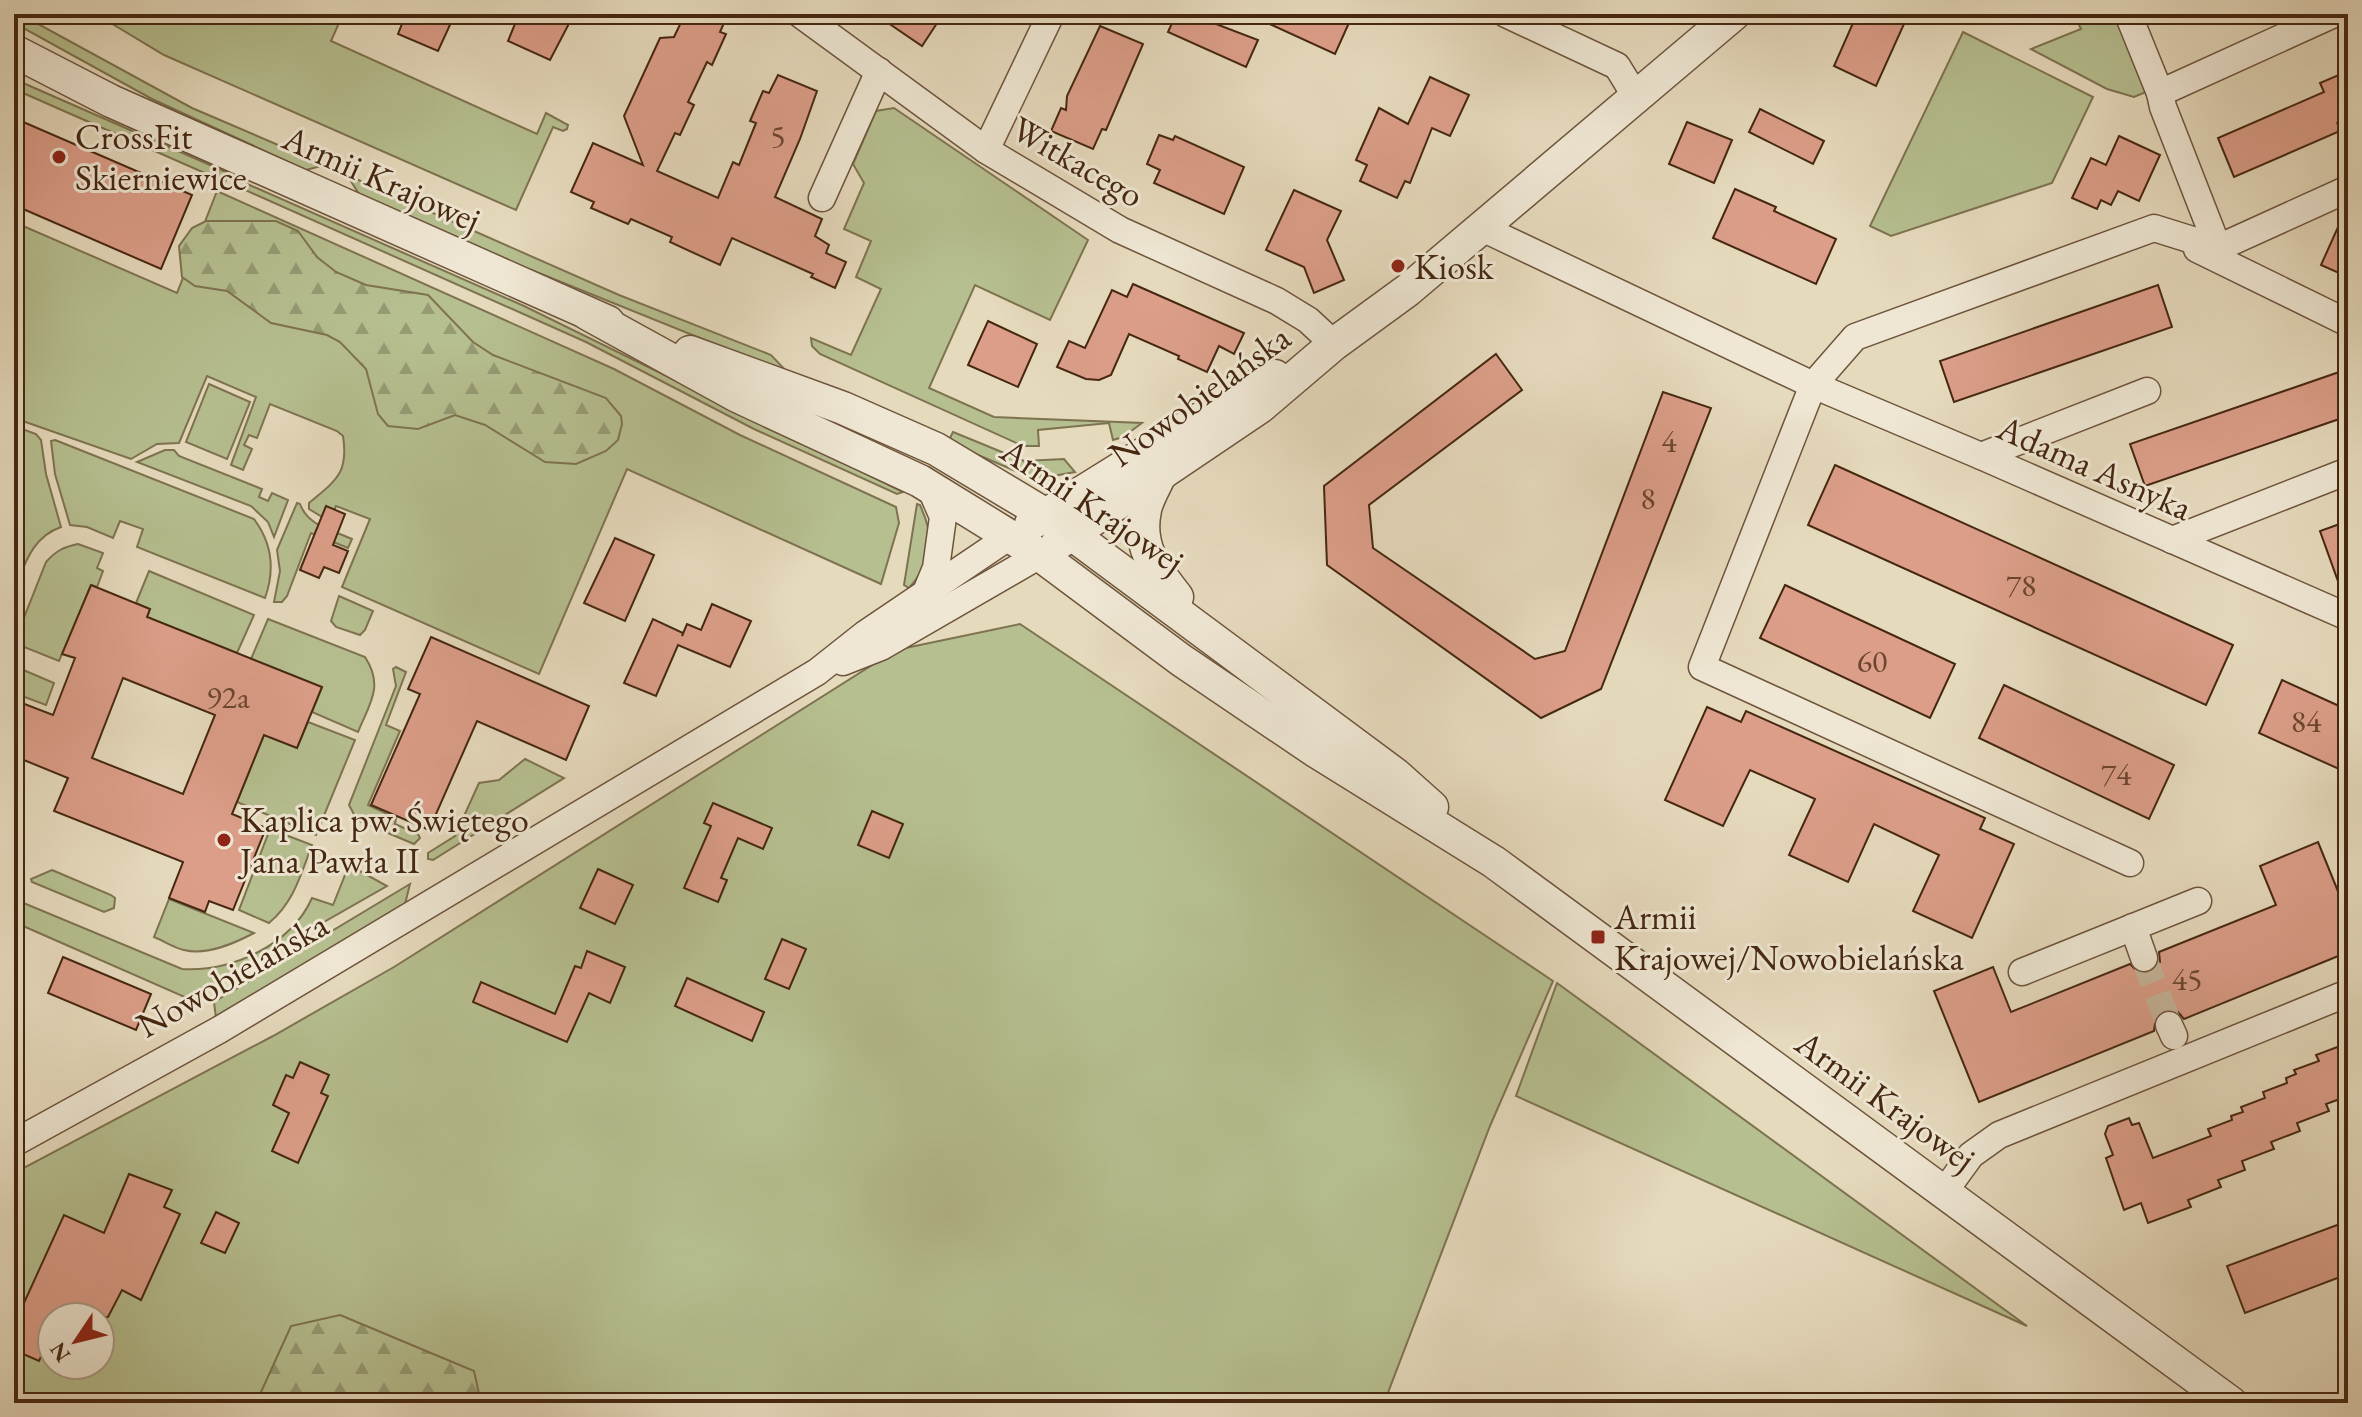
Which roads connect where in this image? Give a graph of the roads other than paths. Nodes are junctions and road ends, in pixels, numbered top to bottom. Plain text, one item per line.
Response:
1 (800, 14) edge
2 (1051, 14) edge
3 (1506, 14) edge
4 (1734, 14) edge
5 (2128, 14) edge
6 (2334, 14) edge
7 (14, 51) edge
8 (879, 71) junction
9 (2160, 93) junction
10 (1636, 97) junction
11 (986, 150) junction
12 (2348, 189) edge
13 (822, 198) dead end
14 (1482, 228) junction
15 (2154, 228) junction
16 (2218, 248) junction
17 (588, 314) junction
18 (2348, 323) edge
19 (1334, 344) junction
20 (1813, 385) junction
21 (2147, 391) dead end
22 (1981, 456) junction
23 (2348, 471) edge
24 (1160, 475) junction
25 (930, 487) junction
26 (1046, 515) junction
27 (1074, 534) junction
28 (1010, 536) junction
29 (2172, 540) junction
30 (1040, 555) junction
31 (926, 592) junction
32 (2348, 617) edge
33 (1204, 631) junction
34 (817, 672) junction
35 (1494, 862) junction
36 (2130, 863) dead end
37 (2198, 901) dead end
38 (2133, 927) junction
39 (2144, 958) tunnel mouth
40 (2022, 972) dead end
41 (2348, 993) edge
42 (14, 1143) edge
43 (1944, 1192) junction
44 (2231, 1403) edge

1 - 8 street, Witkacego
2 - 11 street
3 - 10 street
4 - 10 street, Nowobielańska
5 - 9 street
6 - 9 street
7 - 17 street, Armii Krajowej
8 - 11 street, Witkacego
8 - 13 street
9 - 16 street
10 - 14 street, Nowobielańska
11 - 19 street, Witkacego
12 - 16 street
14 - 19 street, Nowobielańska
14 - 20 street, Adama Asnyka
15 - 16 street
15 - 18 street
15 - 20 street
17 - 25 street, Armii Krajowej
17 - 26 street, Armii Krajowej
19 - 24 street, Nowobielańska
19 - 26 street, Nowobielańska
20 - 22 street, Adama Asnyka
20 - 36 street
21 - 22 street
22 - 29 street, Adama Asnyka
23 - 29 street
24 - 27 street, Nowobielańska
24 - 33 street
25 - 28 street, Armii Krajowej
25 - 31 street
26 - 27 street, Armii Krajowej
26 - 28 street, Nowobielańska
27 - 30 street, Nowobielańska
27 - 33 street, Armii Krajowej
28 - 30 street, Armii Krajowej
28 - 31 street, Nowobielańska
29 - 32 street, Adama Asnyka
30 - 34 street, Nowobielańska
30 - 35 street, Armii Krajowej
31 - 34 street, Nowobielańska
33 - 35 street, Armii Krajowej
34 - 42 street, Nowobielańska
35 - 43 street, Armii Krajowej
37 - 38 street
38 - 39 street
38 - 40 street
41 - 43 street
43 - 44 street, Armii Krajowej

